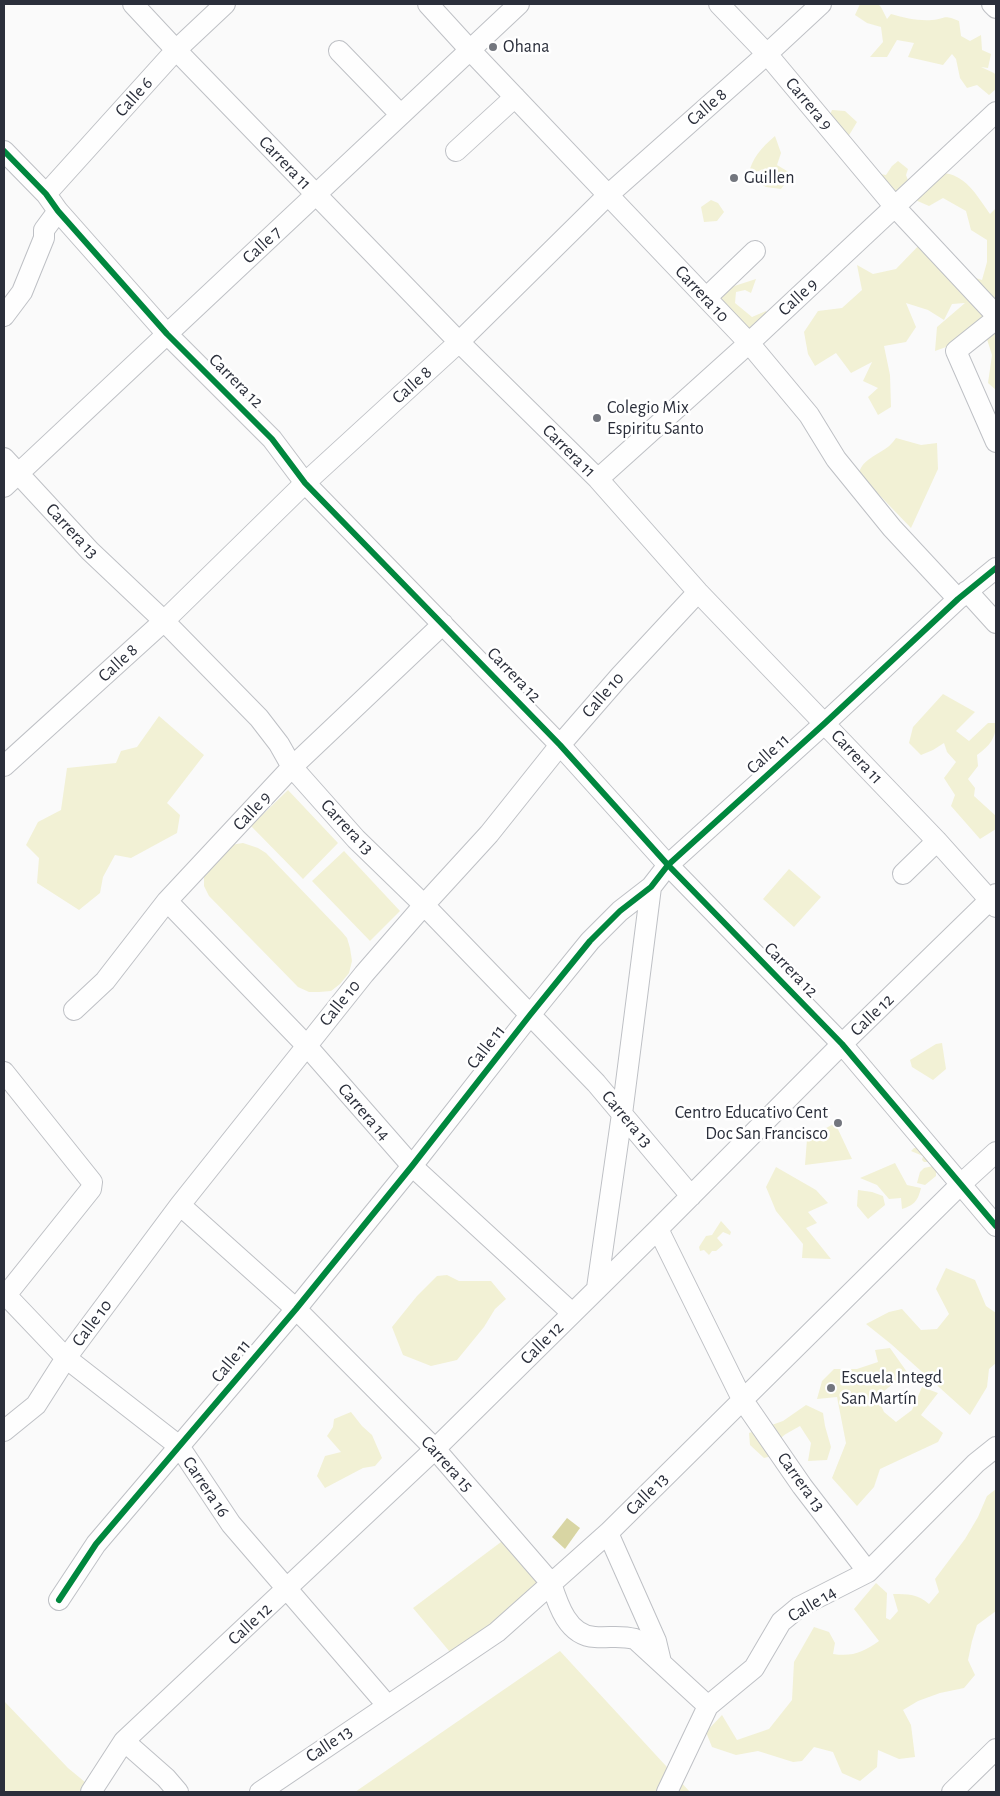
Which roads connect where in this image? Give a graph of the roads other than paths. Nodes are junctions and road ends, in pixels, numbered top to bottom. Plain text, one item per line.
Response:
1 (225, 4) edge
2 (428, 4) edge
3 (519, 4) edge
4 (719, 4) edge
5 (821, 4) edge
6 (992, 4) edge
7 (996, 8) edge
8 (138, 10) edge
9 (176, 50) junction
10 (470, 50) junction
11 (339, 51) dead end
12 (767, 54) junction
13 (515, 97) junction
14 (996, 112) edge
15 (400, 114) junction
16 (4, 151) edge
17 (456, 151) dead end
18 (46, 194) junction
19 (608, 194) junction
20 (315, 195) junction
21 (895, 207) junction
22 (58, 211) junction
23 (755, 251) dead end
24 (706, 298) junction
25 (4, 316) edge
26 (996, 317) edge
27 (167, 334) junction
28 (459, 342) junction
29 (749, 343) junction
30 (996, 442) edge
31 (4, 458) edge
32 (19, 473) junction
33 (598, 479) junction
34 (305, 483) junction
35 (4, 487) edge
36 (996, 568) edge
37 (698, 592) junction
38 (962, 595) junction
39 (164, 621) junction
40 (996, 623) edge
41 (443, 624) junction
42 (825, 723) junction
43 (560, 745) junction
44 (4, 766) edge
45 (292, 767) junction
46 (937, 841) junction
47 (668, 865) junction
48 (903, 874) dead end
49 (651, 887) junction
50 (167, 901) junction
51 (994, 901) edge
52 (424, 905) junction
53 (74, 1010) dead end
54 (530, 1015) junction
55 (842, 1044) junction
56 (306, 1045) junction
57 (4, 1072) edge
58 (622, 1114) junction
59 (996, 1152) edge
60 (412, 1166) junction
61 (961, 1184) junction
62 (691, 1196) junction
63 (180, 1204) junction
64 (996, 1226) edge
65 (658, 1229) junction
66 (597, 1288) junction
67 (5, 1293) edge
68 (296, 1309) junction
69 (572, 1313) junction
70 (66, 1358) junction
71 (742, 1400) junction
72 (4, 1431) edge
73 (179, 1446) junction
74 (996, 1447) edge
75 (435, 1448) junction
76 (608, 1533) junction
77 (868, 1572) junction
78 (551, 1583) junction
79 (286, 1590) junction
80 (59, 1600) dead end
81 (661, 1662) junction
82 (387, 1705) junction
83 (708, 1706) junction
84 (124, 1741) junction
85 (996, 1749) edge
86 (90, 1792) edge
87 (178, 1792) edge
88 (260, 1792) edge
89 (667, 1792) edge
90 (952, 1792) edge

1 - 9 street, Calle 6
2 - 10 street, Carrera 10
3 - 10 street, Calle 7
4 - 12 street, Carrera 9
5 - 12 street, Calle 8
6 - 7 street
8 - 9 street, Carrera 11
9 - 18 street, Calle 6
9 - 20 street, Carrera 11
10 - 13 street, Carrera 10
10 - 15 street, Calle 7
11 - 15 street
12 - 19 street, Calle 8
12 - 21 street, Carrera 9
13 - 17 street
13 - 19 street, Carrera 10
14 - 21 street, Calle 9
15 - 20 street, Calle 7
16 - 18 street, Carrera 12
18 - 22 street, Carrera 12
19 - 24 street, Carrera 10
19 - 28 street, Calle 8
20 - 27 street, Calle 7
20 - 28 street, Carrera 11
21 - 26 street, Carrera 9
21 - 29 street, Calle 9
22 - 25 street
22 - 27 street, Carrera 12
23 - 24 street
24 - 29 street, Carrera 10
26 - 30 street
27 - 32 street, Calle 7
27 - 34 street, Carrera 12
28 - 33 street, Carrera 11
28 - 34 street, Calle 8
29 - 33 street, Calle 9
29 - 38 street, Carrera 10
31 - 32 street, Carrera 13
32 - 35 street, Calle 7
32 - 39 street, Carrera 13
33 - 37 street, Carrera 11
34 - 39 street, Calle 8
34 - 41 street, Carrera 12
36 - 38 street, Calle 11
37 - 42 street, Carrera 11
37 - 43 street, Calle 10
38 - 40 street, Carrera 10
38 - 42 street, Calle 11
39 - 44 street, Calle 8
39 - 45 street, Carrera 13
41 - 43 street, Carrera 12
41 - 45 street, Calle 9
42 - 46 street, Carrera 11
42 - 47 street, Calle 11
43 - 47 street, Carrera 12
43 - 52 street, Calle 10
45 - 50 street, Calle 9
45 - 52 street, Carrera 13
46 - 48 street
46 - 51 street, Carrera 11
47 - 49 street, Calle 11
47 - 55 street, Carrera 12
49 - 54 street, Calle 11
49 - 58 street
50 - 53 street, Calle 9
50 - 56 street, Carrera 14
51 - 55 street, Calle 12
52 - 54 street, Carrera 13
52 - 56 street, Calle 10
54 - 58 street, Carrera 13
54 - 60 street, Calle 11
55 - 61 street, Carrera 12
55 - 62 street, Calle 12
56 - 60 street, Carrera 14
56 - 63 street, Calle 10
57 - 67 street
58 - 62 street, Carrera 13
58 - 66 street
59 - 61 street, Calle 13
60 - 68 street, Calle 11
60 - 69 street, Carrera 14
61 - 64 street, Carrera 12
61 - 71 street, Calle 13
62 - 65 street, Calle 12
63 - 68 street, Carrera 15
63 - 70 street, Calle 10
65 - 66 street, Calle 12
65 - 71 street, Carrera 13
66 - 69 street, Calle 12
67 - 70 street, Carrera 16
68 - 73 street, Calle 11
68 - 75 street, Carrera 15
69 - 75 street, Calle 12
70 - 72 street, Calle 10
70 - 73 street, Carrera 16
71 - 76 street, Calle 13
71 - 77 street, Carrera 13
73 - 79 street, Carrera 16
73 - 80 street, Calle 11
74 - 77 street, Calle 14
75 - 78 street, Carrera 15
75 - 79 street, Calle 12
76 - 78 street, Calle 13
76 - 81 street
77 - 83 street, Calle 14
78 - 81 street, Carrera 15
78 - 82 street, Calle 13
79 - 82 street, Carrera 16
79 - 84 street, Calle 12
81 - 83 street, Carrera 15
82 - 88 street, Calle 13
83 - 89 street, Calle 14
84 - 86 street, Calle 12
84 - 87 street
85 - 90 street

